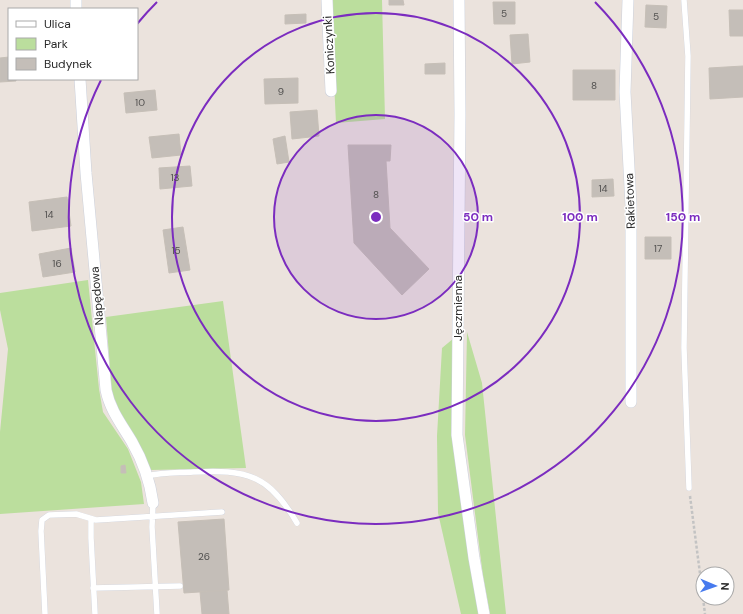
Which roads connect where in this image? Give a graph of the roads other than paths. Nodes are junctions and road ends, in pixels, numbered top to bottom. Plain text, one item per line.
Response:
1 (327, 0) edge
2 (458, 0) edge
3 (628, 0) edge
4 (684, 0) edge
5 (80, 80) edge
6 (331, 91) dead end
7 (630, 402) dead end
8 (147, 476) junction
9 (689, 488) road end
10 (153, 503) joint
11 (222, 512) dead end
12 (153, 516) junction
13 (91, 519) junction
14 (298, 523) dead end
15 (180, 586) dead end
16 (156, 587) junction
17 (93, 588) junction
18 (45, 614) edge
19 (95, 614) edge
20 (157, 614) edge
21 (484, 614) edge

1 - 6 street, Koniczynki
2 - 21 street, Jęczmienna
3 - 7 street, Rakietowa
4 - 9 lane
5 - 8 street, Napędowa
8 - 10 street, Napędowa
8 - 14 lane
10 - 12 lane
11 - 12 lane
12 - 13 lane
12 - 16 lane
13 - 17 lane
13 - 18 lane
15 - 16 lane
16 - 17 lane
16 - 20 lane
17 - 19 lane

